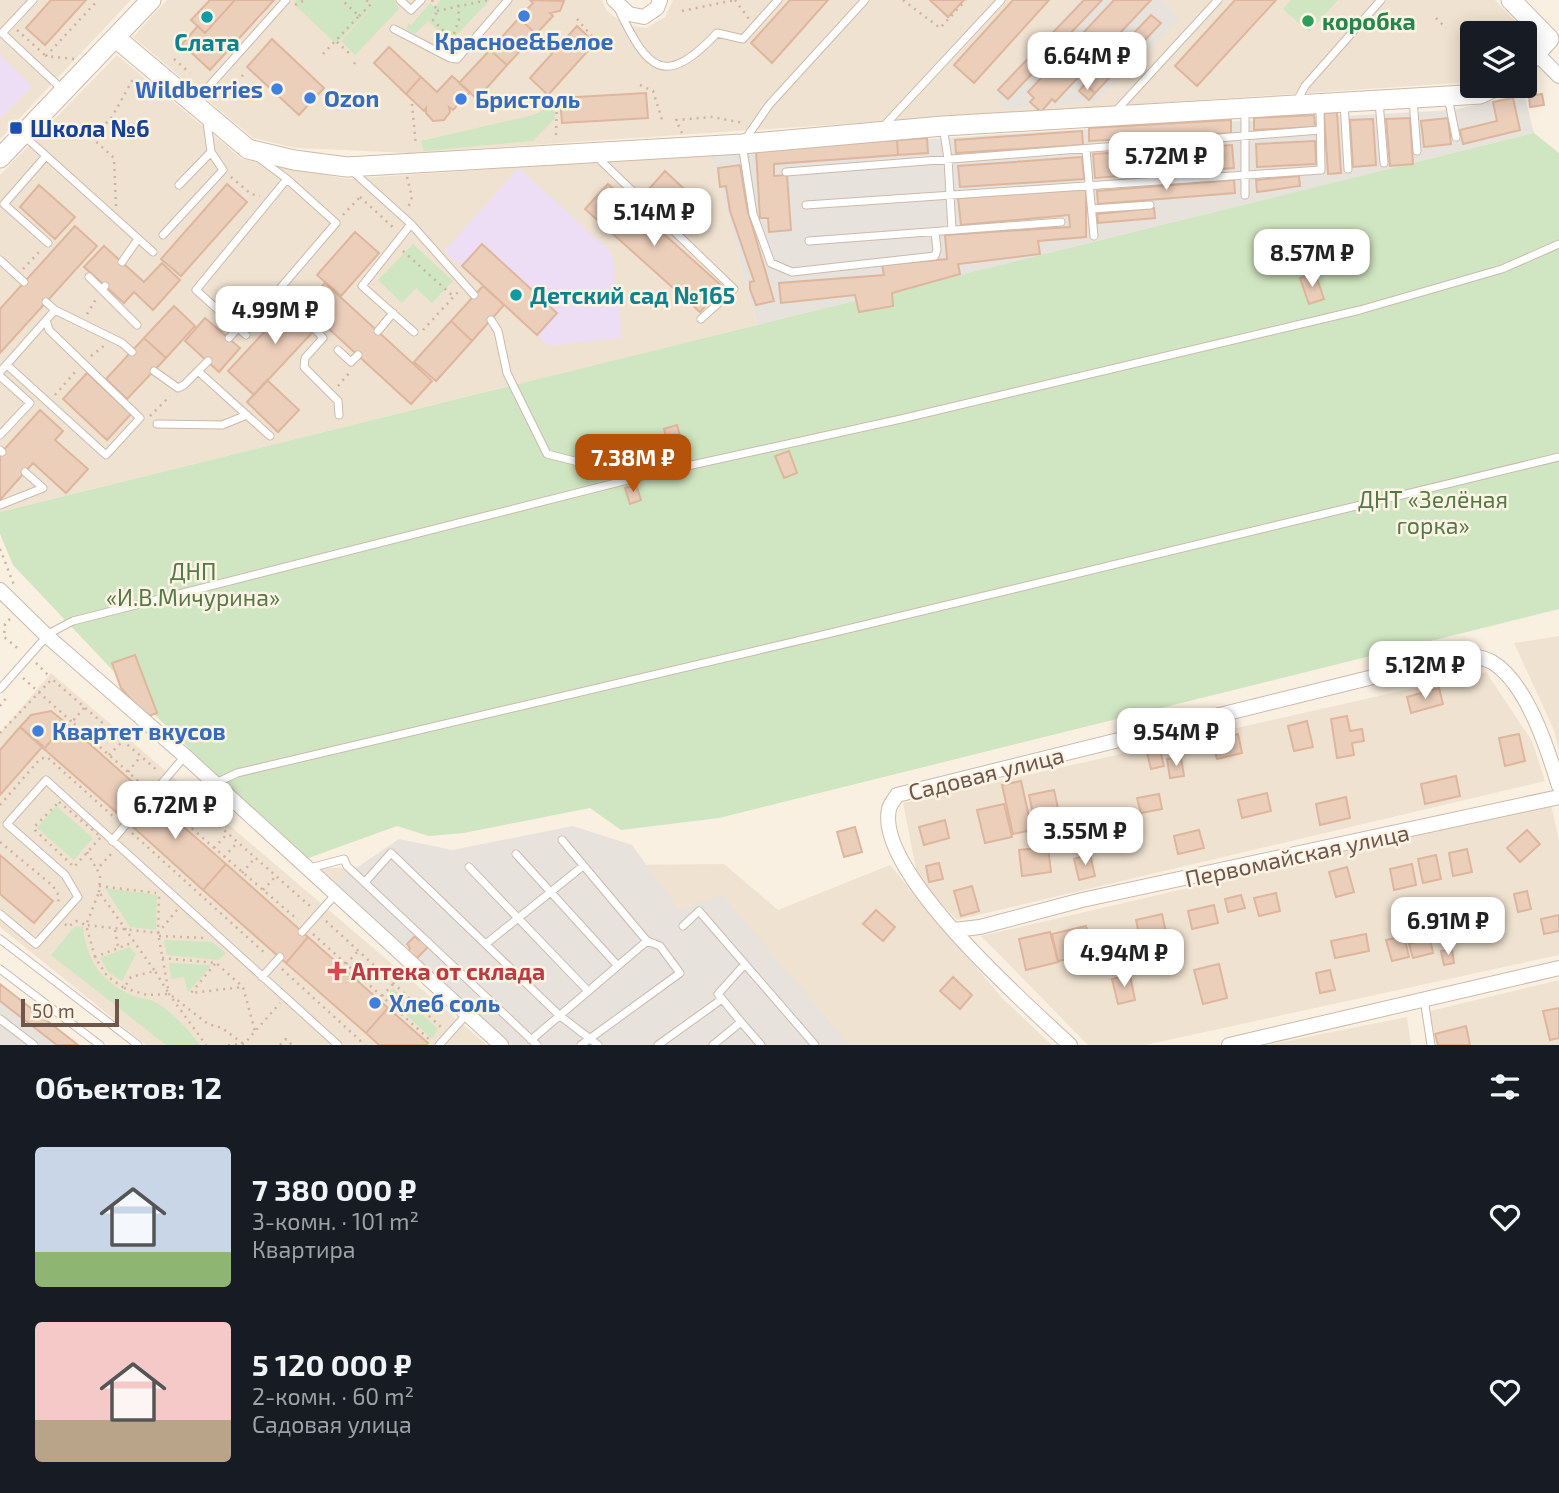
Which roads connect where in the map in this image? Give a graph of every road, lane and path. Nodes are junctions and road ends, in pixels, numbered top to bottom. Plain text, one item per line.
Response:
1 (33, 0) edge
2 (98, 0) edge
3 (151, 0) edge
4 (304, 0) edge
5 (366, 0) edge
6 (400, 0) edge
7 (421, 0) edge
8 (432, 0) edge
9 (488, 0) edge
10 (508, 0) edge
11 (660, 0) edge
12 (735, 0) edge
13 (778, 0) edge
14 (865, 0) edge
15 (902, 0) edge
16 (966, 0) edge
17 (1001, 0) edge
18 (1218, 0) edge
19 (1381, 0) edge
20 (1511, 0) edge
21 (345, 1) edge
22 (615, 1) edge
23 (289, 2) edge
24 (459, 2) edge
25 (437, 11) junction
26 (682, 11) dead end
27 (359, 16) junction
28 (1436, 18) dead end
29 (578, 19) dead end
30 (1521, 21) edge
31 (1559, 21) edge
32 (759, 22) junction
33 (5, 26) edge
34 (1446, 28) dead end
35 (394, 29) dead end
36 (116, 38) junction
37 (337, 42) junction
38 (604, 50) dead end
39 (1537, 52) edge
40 (323, 54) dead end
41 (1537, 54) edge
42 (351, 55) dead end
43 (46, 56) junction
44 (80, 59) dead end
45 (174, 59) dead end
46 (190, 73) dead end
47 (243, 75) dead end
48 (1559, 76) edge
49 (134, 79) dead end
50 (640, 85) dead end
51 (215, 88) dead end
52 (64, 92) junction
53 (557, 94) dead end
54 (1460, 95) edge
55 (1448, 96) junction
56 (1413, 98) junction
57 (1379, 100) junction
58 (1319, 102) junction
59 (1345, 102) junction
60 (412, 104) dead end
61 (1297, 104) junction
62 (1245, 110) junction
63 (200, 111) junction
64 (1109, 118) junction
65 (676, 120) dead end
66 (758, 121) junction
67 (663, 123) dead end
68 (943, 126) junction
69 (880, 131) junction
70 (1320, 131) junction
71 (23, 135) junction
72 (556, 135) dead end
73 (1455, 137) dead end
74 (1247, 138) junction
75 (742, 144) junction
76 (248, 149) junction
77 (1086, 150) junction
78 (1417, 151) dead end
79 (211, 152) junction
80 (592, 152) junction
81 (418, 153) dead end
82 (46, 156) junction
83 (0, 159) edge
84 (948, 159) junction
85 (1384, 163) dead end
86 (347, 167) junction
87 (1348, 169) dead end
88 (223, 170) junction
89 (786, 172) dead end
90 (1247, 173) junction
91 (407, 174) dead end
92 (287, 179) junction
93 (1090, 184) junction
94 (179, 185) dead end
95 (950, 195) junction
96 (1245, 195) dead end
97 (270, 199) junction
98 (806, 205) dead end
99 (1150, 205) dead end
100 (1092, 209) junction
101 (341, 217) dead end
102 (402, 217) junction
103 (117, 219) junction
104 (1061, 222) dead end
105 (411, 224) junction
106 (951, 230) junction
107 (935, 232) junction
108 (163, 235) dead end
109 (402, 235) junction
110 (1094, 236) dead end
111 (138, 239) junction
112 (809, 241) dead end
113 (48, 243) dead end
114 (395, 244) junction
115 (1559, 244) edge
116 (40, 251) dead end
117 (153, 252) dead end
118 (0, 260) edge
119 (122, 262) dead end
120 (25, 267) dead end
121 (89, 277) dead end
122 (24, 282) dead end
123 (466, 283) junction
124 (102, 291) junction
125 (277, 292) junction
126 (474, 295) dead end
127 (454, 297) junction
128 (46, 302) dead end
129 (290, 304) dead end
130 (265, 306) joint
131 (55, 310) junction
132 (393, 313) junction
133 (701, 319) dead end
134 (46, 320) junction
135 (491, 320) dead end
136 (82, 323) junction
137 (136, 325) dead end
138 (314, 330) dead end
139 (242, 331) junction
140 (378, 331) dead end
141 (414, 332) joint
142 (229, 338) dead end
143 (338, 350) dead end
144 (132, 352) dead end
145 (358, 355) dead end
146 (208, 361) dead end
147 (351, 362) junction
148 (7, 365) junction
149 (154, 371) dead end
150 (198, 372) junction
151 (0, 374) edge
152 (178, 388) junction
153 (331, 393) junction
154 (247, 415) junction
155 (339, 415) dead end
156 (140, 418) junction
157 (157, 424) dead end
158 (0, 435) edge
159 (270, 436) dead end
160 (1559, 457) edge
161 (25, 472) dead end
162 (639, 477) junction
163 (0, 505) edge
164 (0, 549) edge
165 (15, 588) dead end
166 (0, 590) edge
167 (46, 636) junction
168 (4, 637) dead end
169 (0, 641) edge
170 (36, 663) dead end
171 (23, 678) dead end
172 (52, 679) junction
173 (0, 689) edge
174 (39, 693) junction
175 (84, 708) junction
176 (72, 722) junction
177 (103, 724) junction
178 (0, 733) edge
179 (90, 738) junction
180 (122, 741) junction
181 (109, 755) junction
182 (185, 756) junction
183 (141, 757) junction
184 (128, 772) junction
185 (166, 778) junction
186 (215, 784) junction
187 (1559, 786) edge
188 (185, 795) junction
189 (151, 796) junction
190 (1559, 797) edge
191 (0, 805) edge
192 (171, 810) junction
193 (204, 812) junction
194 (126, 824) junction
195 (190, 827) junction
196 (228, 833) junction
197 (562, 840) dead end
198 (0, 842) edge
199 (238, 842) junction
200 (115, 843) junction
201 (214, 848) junction
202 (87, 852) junction
203 (516, 854) dead end
204 (224, 857) junction
205 (255, 858) junction
206 (583, 866) junction
207 (469, 867) dead end
208 (97, 869) junction
209 (306, 869) junction
210 (242, 873) junction
211 (276, 876) junction
212 (366, 881) junction
213 (99, 886) junction
214 (263, 890) junction
215 (549, 891) junction
216 (99, 892) junction
217 (335, 895) junction
218 (182, 904) junction
219 (52, 910) dead end
220 (0, 914) edge
221 (318, 914) junction
222 (59, 918) junction
223 (517, 918) junction
224 (86, 925) junction
225 (683, 926) dead end
226 (124, 927) junction
227 (115, 930) junction
228 (304, 930) junction
229 (954, 930) junction
230 (159, 934) junction
231 (0, 939) edge
232 (220, 939) junction
233 (647, 941) junction
234 (134, 942) junction
235 (487, 943) junction
236 (119, 948) junction
237 (359, 950) junction
238 (94, 957) junction
239 (162, 958) junction
240 (277, 960) junction
241 (216, 963) junction
242 (346, 964) junction
243 (745, 964) junction
244 (618, 966) junction
245 (1559, 968) edge
246 (0, 970) edge
247 (155, 971) junction
248 (262, 977) junction
249 (394, 983) junction
250 (243, 987) junction
251 (124, 988) junction
252 (588, 991) junction
253 (191, 993) junction
254 (169, 994) junction
255 (382, 997) junction
256 (285, 998) junction
257 (1424, 998) junction
258 (722, 999) junction
259 (183, 1002) junction
260 (467, 1014) junction
261 (559, 1015) junction
262 (0, 1019) edge
263 (741, 1022) junction
264 (256, 1031) junction
265 (446, 1031) dead end
266 (590, 1037) junction
267 (534, 1042) edge
268 (244, 1044) edge
269 (436, 1044) edge
270 (34, 1045) edge
271 (100, 1045) edge
272 (138, 1045) edge
273 (206, 1045) edge
274 (228, 1045) edge
275 (280, 1045) edge
276 (292, 1045) edge
277 (338, 1045) edge
278 (365, 1045) edge
279 (501, 1045) edge
280 (581, 1045) edge
281 (598, 1045) edge
282 (658, 1045) edge
283 (713, 1045) edge
284 (761, 1045) edge
285 (816, 1045) edge
286 (1070, 1045) edge
287 (1229, 1045) edge
288 (1431, 1045) edge

1 - 33 lane
2 - 43 path
3 - 36 street
4 - 23 path
5 - 27 path
6 - 7 lane
8 - 25 path
9 - 24 path
10 - 35 lane
11 - 22 street
12 - 26 path
12 - 32 path
13 - 32 lane
14 - 66 lane
15 - 16 path
17 - 69 lane
18 - 64 lane
19 - 61 lane
20 - 30 street
21 - 27 path
22 - 32 lane
23 - 63 lane
24 - 25 path
24 - 25 path
27 - 37 path
28 - 34 path
29 - 38 path
31 - 39 street
33 - 43 path
33 - 52 lane
36 - 52 street
36 - 63 street
37 - 40 path
37 - 42 path
41 - 48 street
43 - 44 path
45 - 46 path
47 - 51 path
49 - 103 path
50 - 67 path
52 - 71 street
53 - 72 path
54 - 55 street
55 - 56 street
55 - 73 lane
56 - 57 street
56 - 78 lane
57 - 59 street
57 - 85 lane
58 - 59 street
58 - 61 street
58 - 70 lane
59 - 87 lane
60 - 81 path
61 - 62 street
62 - 64 street
62 - 74 lane
63 - 76 street
63 - 79 lane
64 - 68 street
65 - 66 path
66 - 75 lane
68 - 69 street
68 - 84 lane
69 - 75 street
70 - 74 lane
70 - 90 lane
71 - 82 lane
71 - 83 street
74 - 77 lane
74 - 90 lane
75 - 80 street
75 - 107 lane
76 - 86 street
76 - 92 lane
77 - 84 lane
77 - 93 lane
79 - 88 lane
79 - 94 lane
80 - 86 street
80 - 133 lane
82 - 103 lane
82 - 113 lane
84 - 89 lane
84 - 95 lane
86 - 102 lane
88 - 97 path
88 - 108 lane
90 - 93 lane
90 - 96 lane
91 - 102 path
92 - 97 lane
92 - 125 lane
93 - 95 lane
93 - 100 lane
95 - 98 lane
95 - 106 lane
97 - 139 lane
99 - 100 lane
100 - 110 lane
101 - 109 path
102 - 105 lane
103 - 111 lane
104 - 106 lane
105 - 109 lane
105 - 123 lane
106 - 107 lane
107 - 112 lane
109 - 114 lane
111 - 117 lane
111 - 119 lane
114 - 127 path
114 - 132 lane
115 - 162 lane
116 - 120 path
118 - 122 lane
121 - 124 lane
123 - 126 lane
123 - 127 path
124 - 136 path
124 - 137 lane
125 - 129 lane
125 - 130 lane
127 - 141 path
128 - 131 lane
130 - 139 path
131 - 134 lane
131 - 136 lane
132 - 140 lane
132 - 141 lane
134 - 148 lane
134 - 156 lane
135 - 162 lane
136 - 144 lane
138 - 153 lane
139 - 142 lane
143 - 147 lane
145 - 147 lane
146 - 150 lane
147 - 153 path
148 - 151 lane
148 - 156 lane
149 - 152 lane
150 - 152 lane
150 - 154 lane
151 - 158 lane
152 - 156 path
153 - 155 lane
154 - 157 lane
154 - 159 lane
160 - 186 lane
161 - 163 lane
162 - 167 lane
164 - 165 path
166 - 167 street
167 - 173 lane
167 - 182 street
168 - 169 path
170 - 172 path
171 - 174 path
172 - 174 path
172 - 175 path
174 - 176 path
174 - 178 path
175 - 176 path
175 - 177 path
176 - 179 path
177 - 179 path
177 - 180 path
179 - 181 path
180 - 181 path
180 - 183 path
181 - 184 path
182 - 185 lane
182 - 186 street
183 - 184 path
183 - 185 path
184 - 189 path
185 - 188 path
185 - 189 lane
186 - 209 street
187 - 229 street, Садовая улица
188 - 192 path
188 - 193 path
189 - 192 path
190 - 229 street, Первомайская улица
191 - 194 path
192 - 195 path
193 - 195 path
193 - 196 path
194 - 200 lane
194 - 240 path
195 - 201 path
196 - 199 path
196 - 201 path
197 - 206 lane
198 - 219 path
199 - 204 path
199 - 205 path
200 - 208 path
200 - 218 lane
200 - 222 lane
201 - 204 path
202 - 202 path
202 - 208 path
203 - 215 lane
204 - 210 path
205 - 210 path
205 - 211 path
206 - 215 lane
206 - 233 lane
207 - 223 lane
208 - 213 path
209 - 212 lane
209 - 217 street
210 - 214 path
211 - 214 path
211 - 221 path
212 - 235 lane
212 - 267 lane
213 - 216 path
213 - 230 path
214 - 228 path
215 - 223 lane
215 - 244 lane
216 - 224 path
216 - 226 path
217 - 221 lane
217 - 260 street
218 - 230 path
218 - 232 lane
220 - 222 lane
221 - 228 lane
221 - 237 path
222 - 224 path
223 - 235 lane
223 - 252 lane
224 - 227 path
224 - 238 path
225 - 243 lane
226 - 227 path
226 - 230 path
226 - 234 path
227 - 236 path
228 - 242 path
229 - 286 street, Садовая улица
230 - 232 path
230 - 239 path
231 - 272 lane
232 - 248 lane
233 - 244 lane
233 - 266 lane
234 - 236 path
234 - 247 path
235 - 261 lane
236 - 238 path
237 - 242 path
237 - 249 path
238 - 251 path
239 - 241 path
239 - 254 path
240 - 248 lane
240 - 278 path
241 - 250 path
241 - 253 path
242 - 255 path
243 - 258 lane
243 - 285 lane
244 - 252 lane
245 - 257 street
246 - 271 lane
247 - 251 path
247 - 254 path
248 - 256 lane
249 - 255 path
249 - 265 path
250 - 253 path
250 - 264 path
251 - 254 path
252 - 261 lane
253 - 259 path
254 - 259 path
254 - 273 path
255 - 269 path
256 - 264 path
256 - 277 lane
257 - 287 street
257 - 288 lane
258 - 263 lane
258 - 282 lane
259 - 268 path
260 - 269 lane
260 - 279 street
261 - 266 lane
261 - 267 lane
262 - 270 lane
263 - 283 lane
263 - 284 lane
264 - 268 path
266 - 280 lane
266 - 281 lane
268 - 274 path
275 - 276 path

